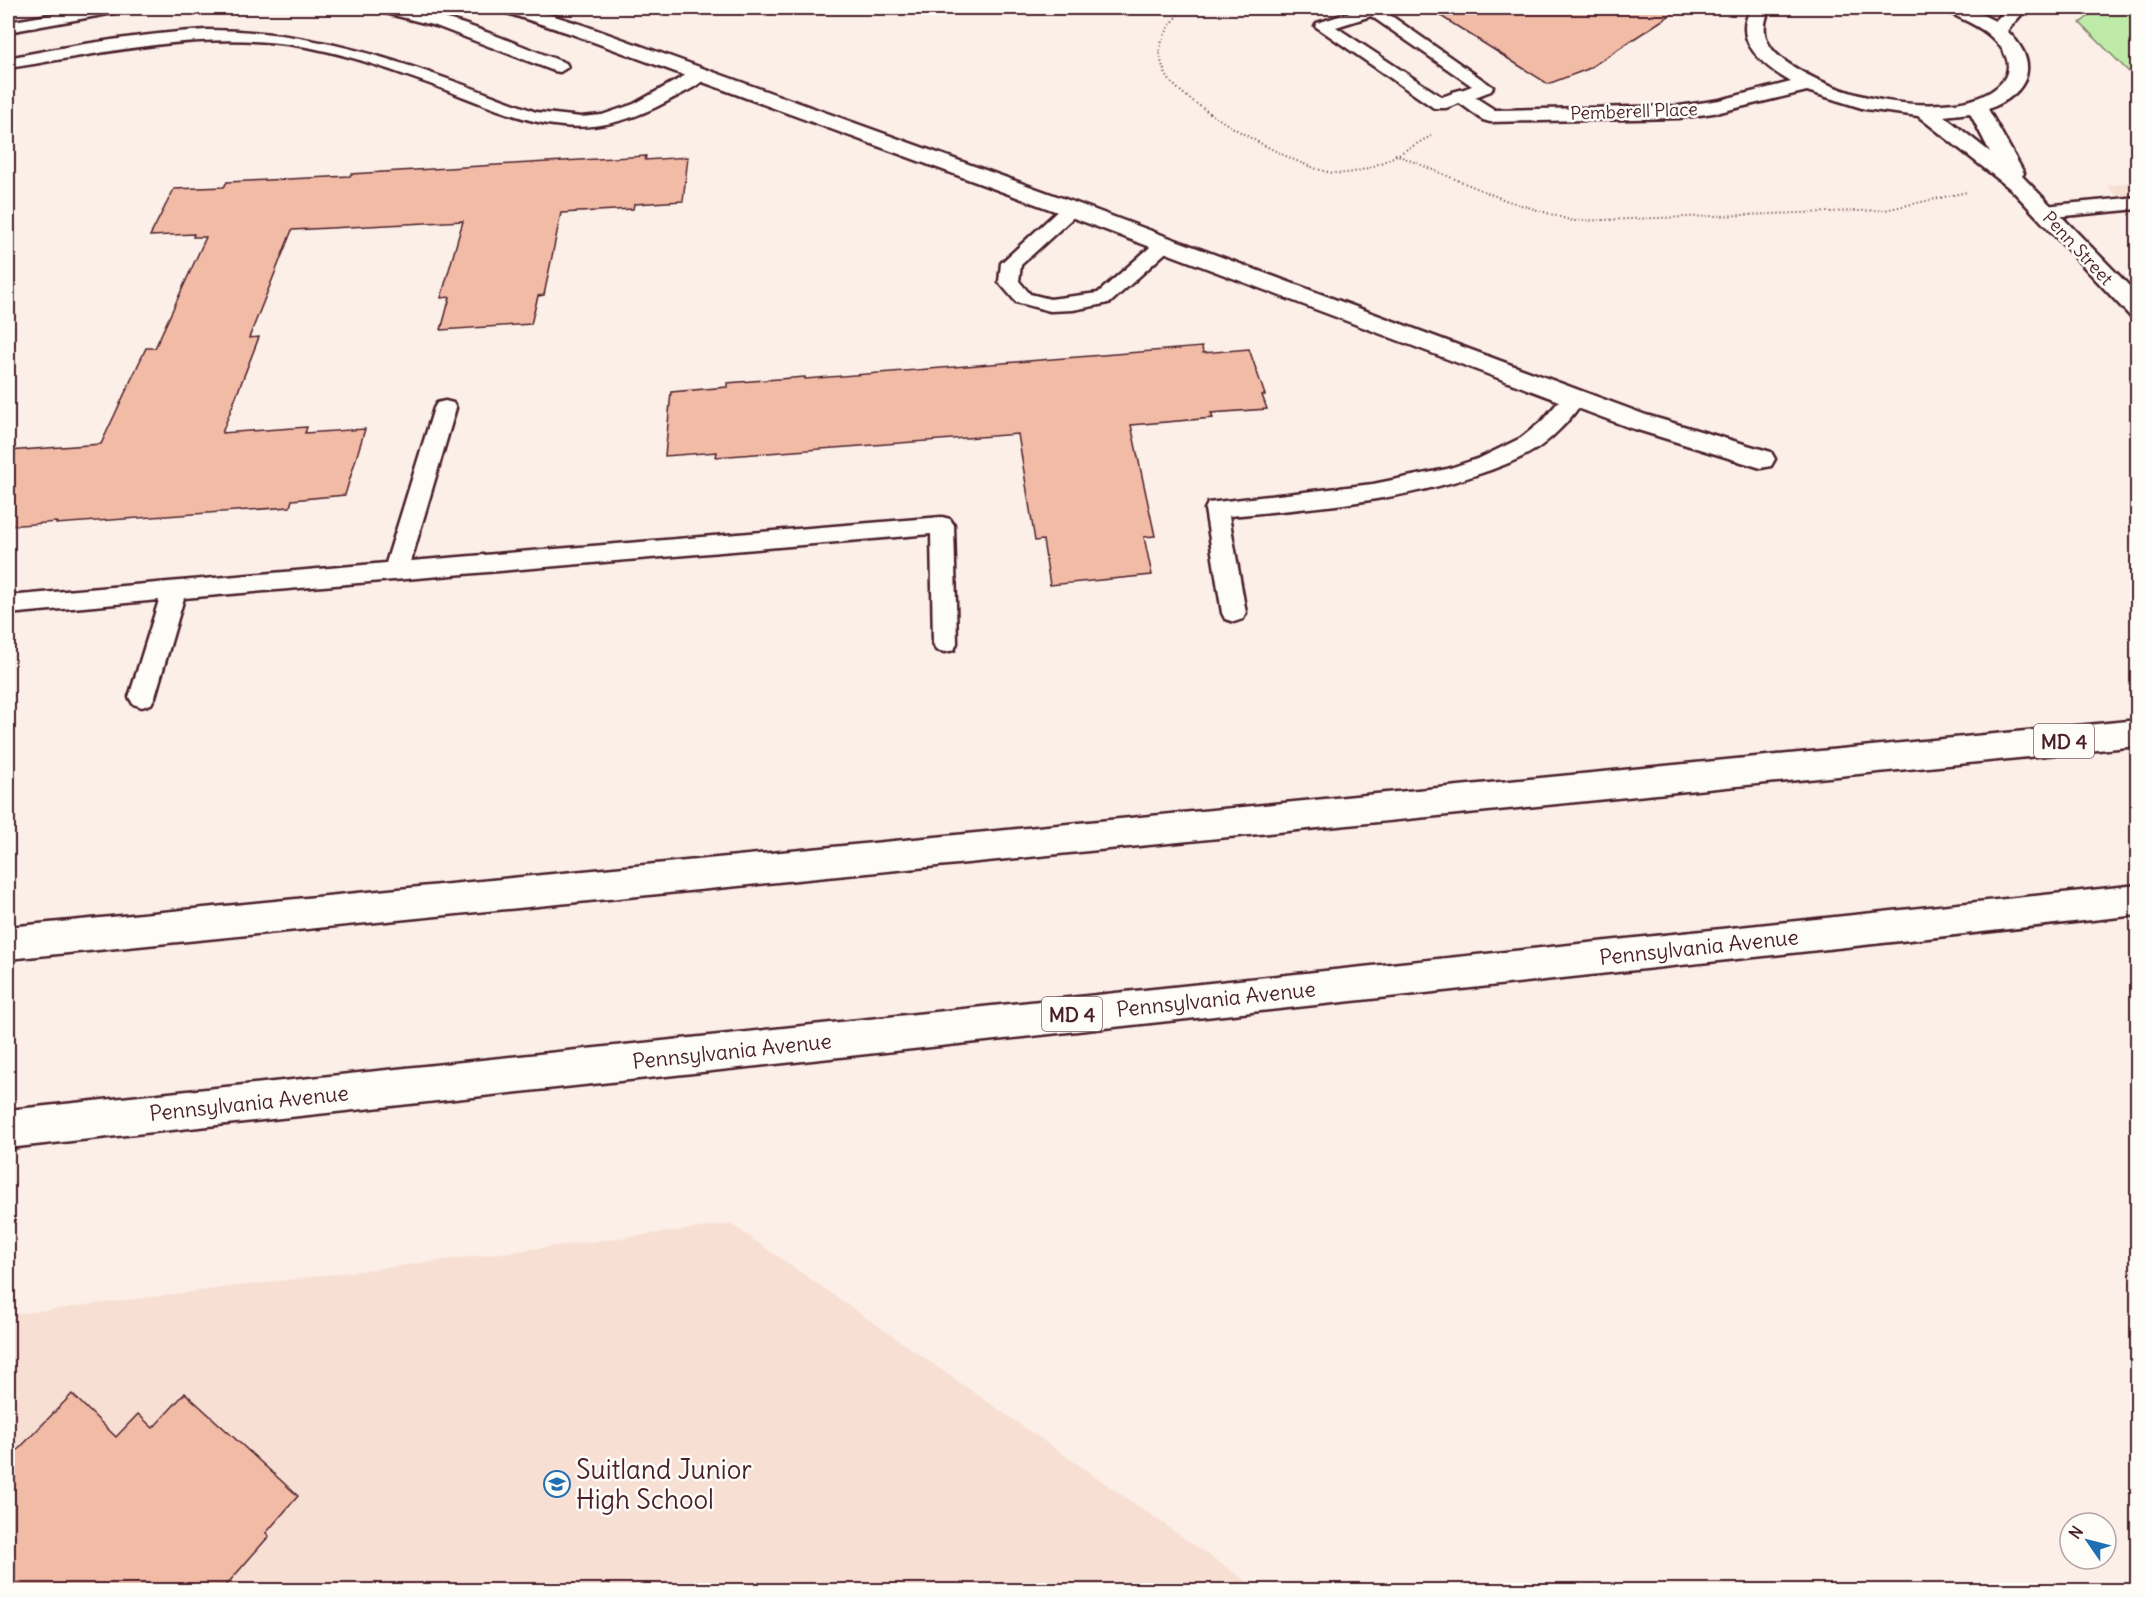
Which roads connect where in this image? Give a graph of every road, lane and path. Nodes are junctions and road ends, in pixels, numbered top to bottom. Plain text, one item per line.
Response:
1 (114, 8) edge
2 (384, 8) edge
3 (511, 8) edge
4 (1184, 8) edge
5 (1761, 8) edge
6 (1955, 8) edge
7 (2018, 8) edge
8 (8, 27) edge
9 (1996, 31) junction
10 (8, 63) edge
11 (560, 67) dead end
12 (701, 74) junction
13 (1810, 84) junction
14 (1460, 96) junction
15 (1976, 105) junction
16 (1483, 111) junction
17 (1923, 111) junction
18 (1395, 154) junction
19 (2020, 185) junction
20 (2138, 203) edge
21 (1071, 209) junction
22 (2044, 212) junction
23 (1164, 245) junction
24 (2138, 310) edge
25 (1574, 398) junction
26 (445, 408) dead end
27 (1761, 459) dead end
28 (396, 571) junction
29 (174, 590) junction
30 (8, 605) edge
31 (1234, 613) dead end
32 (945, 644) dead end
33 (142, 697) dead end
34 (2138, 733) edge
35 (2138, 900) edge
36 (8, 943) edge
37 (8, 1129) edge

1 - 8 lane
2 - 11 lane
3 - 12 main road
4 - 18 path
5 - 13 main road
6 - 9 main road
7 - 9 main road
9 - 15 main road
10 - 12 lane
12 - 21 main road
13 - 16 main road, Pemberell Place
13 - 17 main road
14 - 14 lane
14 - 16 main road, Pemberell Place
15 - 17 main road
15 - 19 main road, Penn Street
16 - 18 path
17 - 19 main road, Penn Street
18 - 19 path
19 - 22 main road, Penn Street
20 - 22 lane
21 - 23 main road
21 - 23 lane
22 - 24 main road, Penn Street
23 - 25 main road
25 - 27 main road
25 - 31 lane
26 - 28 lane
28 - 29 lane
28 - 32 lane
29 - 30 lane
29 - 33 lane
34 - 36 main road, MD 4
35 - 37 main road, Pennsylvania Avenue / MD 4

